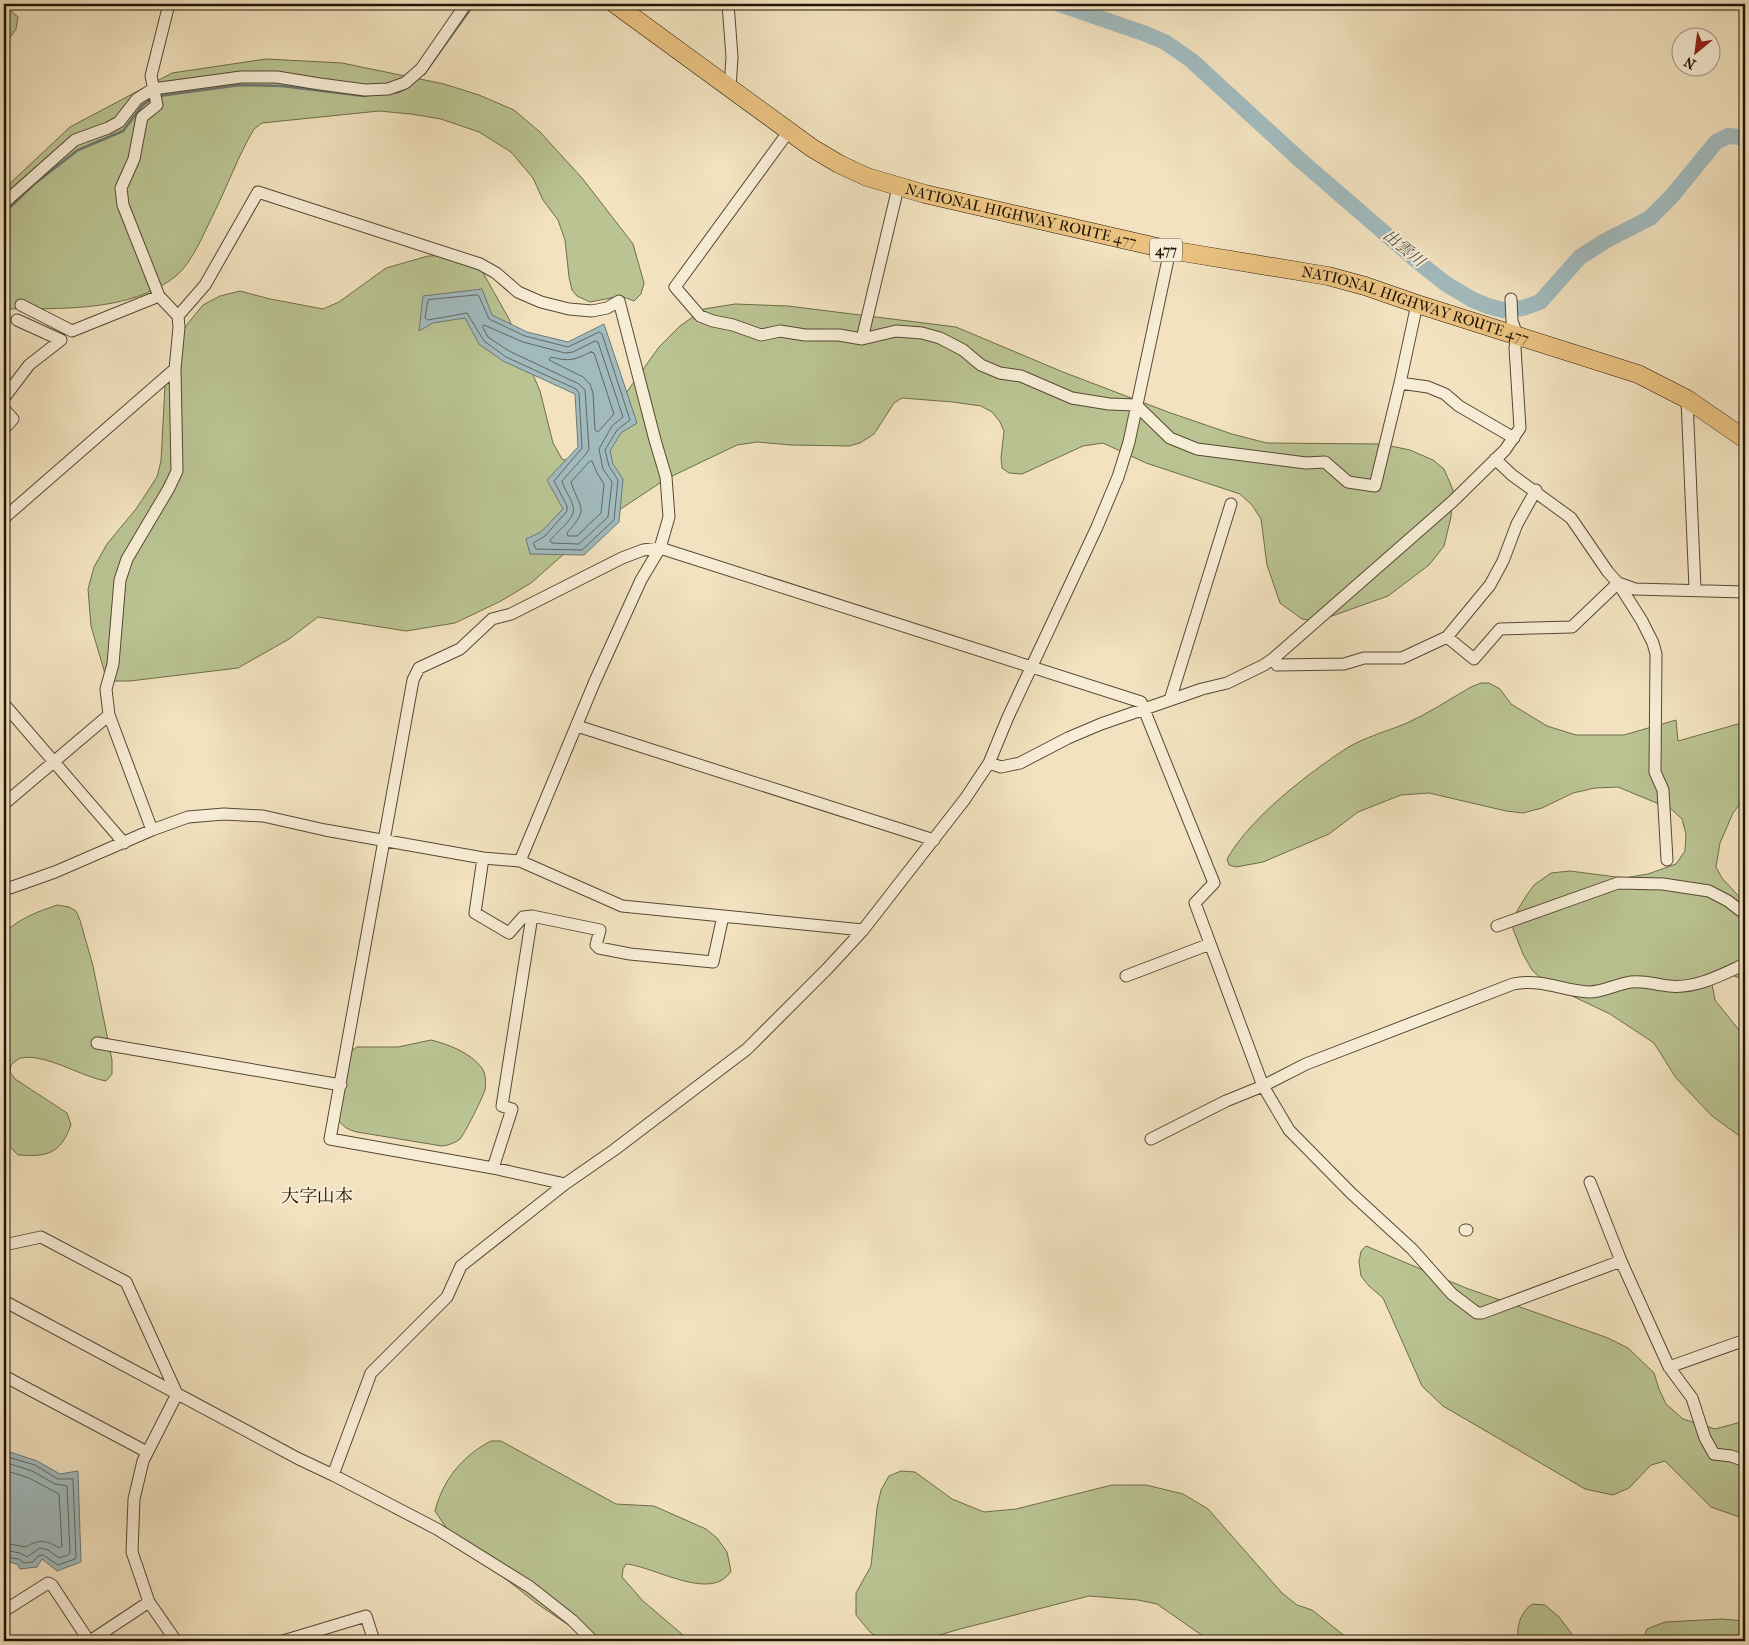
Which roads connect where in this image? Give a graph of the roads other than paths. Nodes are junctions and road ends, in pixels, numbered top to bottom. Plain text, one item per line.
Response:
1 (169, 4) edge
2 (466, 4) edge
3 (615, 4) edge
4 (728, 4) edge
5 (730, 88) junction
6 (154, 94) junction
7 (789, 131) junction
8 (897, 186) junction
9 (4, 203) edge
10 (1170, 250) junction
11 (159, 296) junction
12 (1510, 299) dead end
13 (1417, 304) junction
14 (21, 305) dead end
15 (178, 316) junction
16 (17, 320) dead end
17 (1514, 328) junction
18 (862, 339) junction
19 (175, 369) junction
20 (1400, 383) junction
21 (4, 398) edge
22 (1687, 398) junction
23 (1136, 405) junction
24 (4, 409) edge
25 (4, 429) edge
26 (1514, 438) junction
27 (1745, 439) edge
28 (1495, 459) junction
29 (1536, 490) junction
30 (1231, 504) dead end
31 (4, 518) edge
32 (660, 548) junction
33 (1618, 583) junction
34 (1695, 589) junction
35 (1745, 592) edge
36 (1447, 637) junction
37 (1274, 658) junction
38 (1031, 667) junction
39 (1170, 700) junction
40 (4, 704) edge
41 (1144, 708) junction
42 (109, 715) junction
43 (577, 726) junction
44 (53, 762) junction
45 (989, 763) junction
46 (4, 804) edge
47 (152, 830) junction
48 (384, 840) junction
49 (934, 840) junction
50 (124, 843) junction
51 (483, 858) junction
52 (1667, 860) dead end
53 (520, 861) junction
54 (4, 878) edge
55 (16, 885) junction
56 (4, 890) edge
57 (1745, 914) edge
58 (532, 916) junction
59 (723, 916) junction
60 (1497, 926) dead end
61 (863, 930) junction
62 (1210, 944) junction
63 (1745, 964) edge
64 (1126, 976) dead end
65 (97, 1043) dead end
66 (341, 1085) junction
67 (1263, 1086) junction
68 (1151, 1139) dead end
69 (493, 1168) junction
70 (1590, 1182) dead end
71 (565, 1184) junction
72 (4, 1246) edge
73 (1621, 1261) junction
74 (4, 1301) edge
75 (1745, 1340) edge
76 (1669, 1367) junction
77 (4, 1376) edge
78 (177, 1394) junction
79 (147, 1452) junction
80 (1745, 1461) edge
81 (332, 1475) junction
82 (149, 1602) junction
83 (4, 1611) edge
84 (89, 1641) edge
85 (176, 1641) edge
86 (283, 1641) edge
87 (374, 1641) edge
88 (592, 1641) edge

1 - 6 street
2 - 6 street
3 - 5 highway, NATIONAL HIGHWAY ROUTE 477 / 477
4 - 5 street
5 - 7 highway, NATIONAL HIGHWAY ROUTE 477 / 477
6 - 9 street
6 - 11 street
7 - 8 highway, NATIONAL HIGHWAY ROUTE 477 / 477
7 - 18 street
8 - 10 highway, NATIONAL HIGHWAY ROUTE 477 / 477
8 - 18 street
10 - 13 highway, NATIONAL HIGHWAY ROUTE 477 / 477
10 - 23 street
11 - 14 street
11 - 15 street
12 - 17 street
13 - 17 highway, NATIONAL HIGHWAY ROUTE 477 / 477
13 - 20 street
15 - 19 street
15 - 32 street
16 - 21 street
17 - 22 highway, NATIONAL HIGHWAY ROUTE 477 / 477
17 - 26 street
18 - 23 street
19 - 31 street
19 - 42 street
20 - 23 street
20 - 26 street
22 - 27 highway, NATIONAL HIGHWAY ROUTE 477 / 477
22 - 34 street
23 - 38 street
24 - 25 street
26 - 28 street
28 - 29 street
28 - 37 street
29 - 33 street
29 - 36 street
30 - 39 street
32 - 38 street
32 - 43 street
32 - 48 street
33 - 34 street
33 - 36 street
33 - 52 street
34 - 35 street
36 - 37 street
37 - 39 street
38 - 41 street
38 - 45 street
39 - 41 street
40 - 44 street
41 - 45 street
41 - 62 street
42 - 44 street
42 - 47 street
43 - 49 street
43 - 53 street
44 - 46 street
44 - 50 street
45 - 49 street
47 - 48 street
47 - 50 street
48 - 51 street
48 - 66 street
49 - 61 street
50 - 55 street
51 - 53 street
51 - 58 street
53 - 59 street
54 - 55 street
55 - 56 street
57 - 60 street
58 - 59 street
58 - 69 street
59 - 61 street
61 - 71 street
62 - 64 street
62 - 67 street
63 - 67 street
65 - 66 street
66 - 69 street
67 - 68 street
67 - 73 street
69 - 71 street
70 - 73 street
71 - 81 street
72 - 78 street
73 - 76 street
74 - 78 street
75 - 76 street
76 - 80 street
77 - 79 street
78 - 79 street
78 - 81 street
79 - 82 street
81 - 88 street
82 - 84 street
82 - 85 street
83 - 84 street
86 - 87 street

